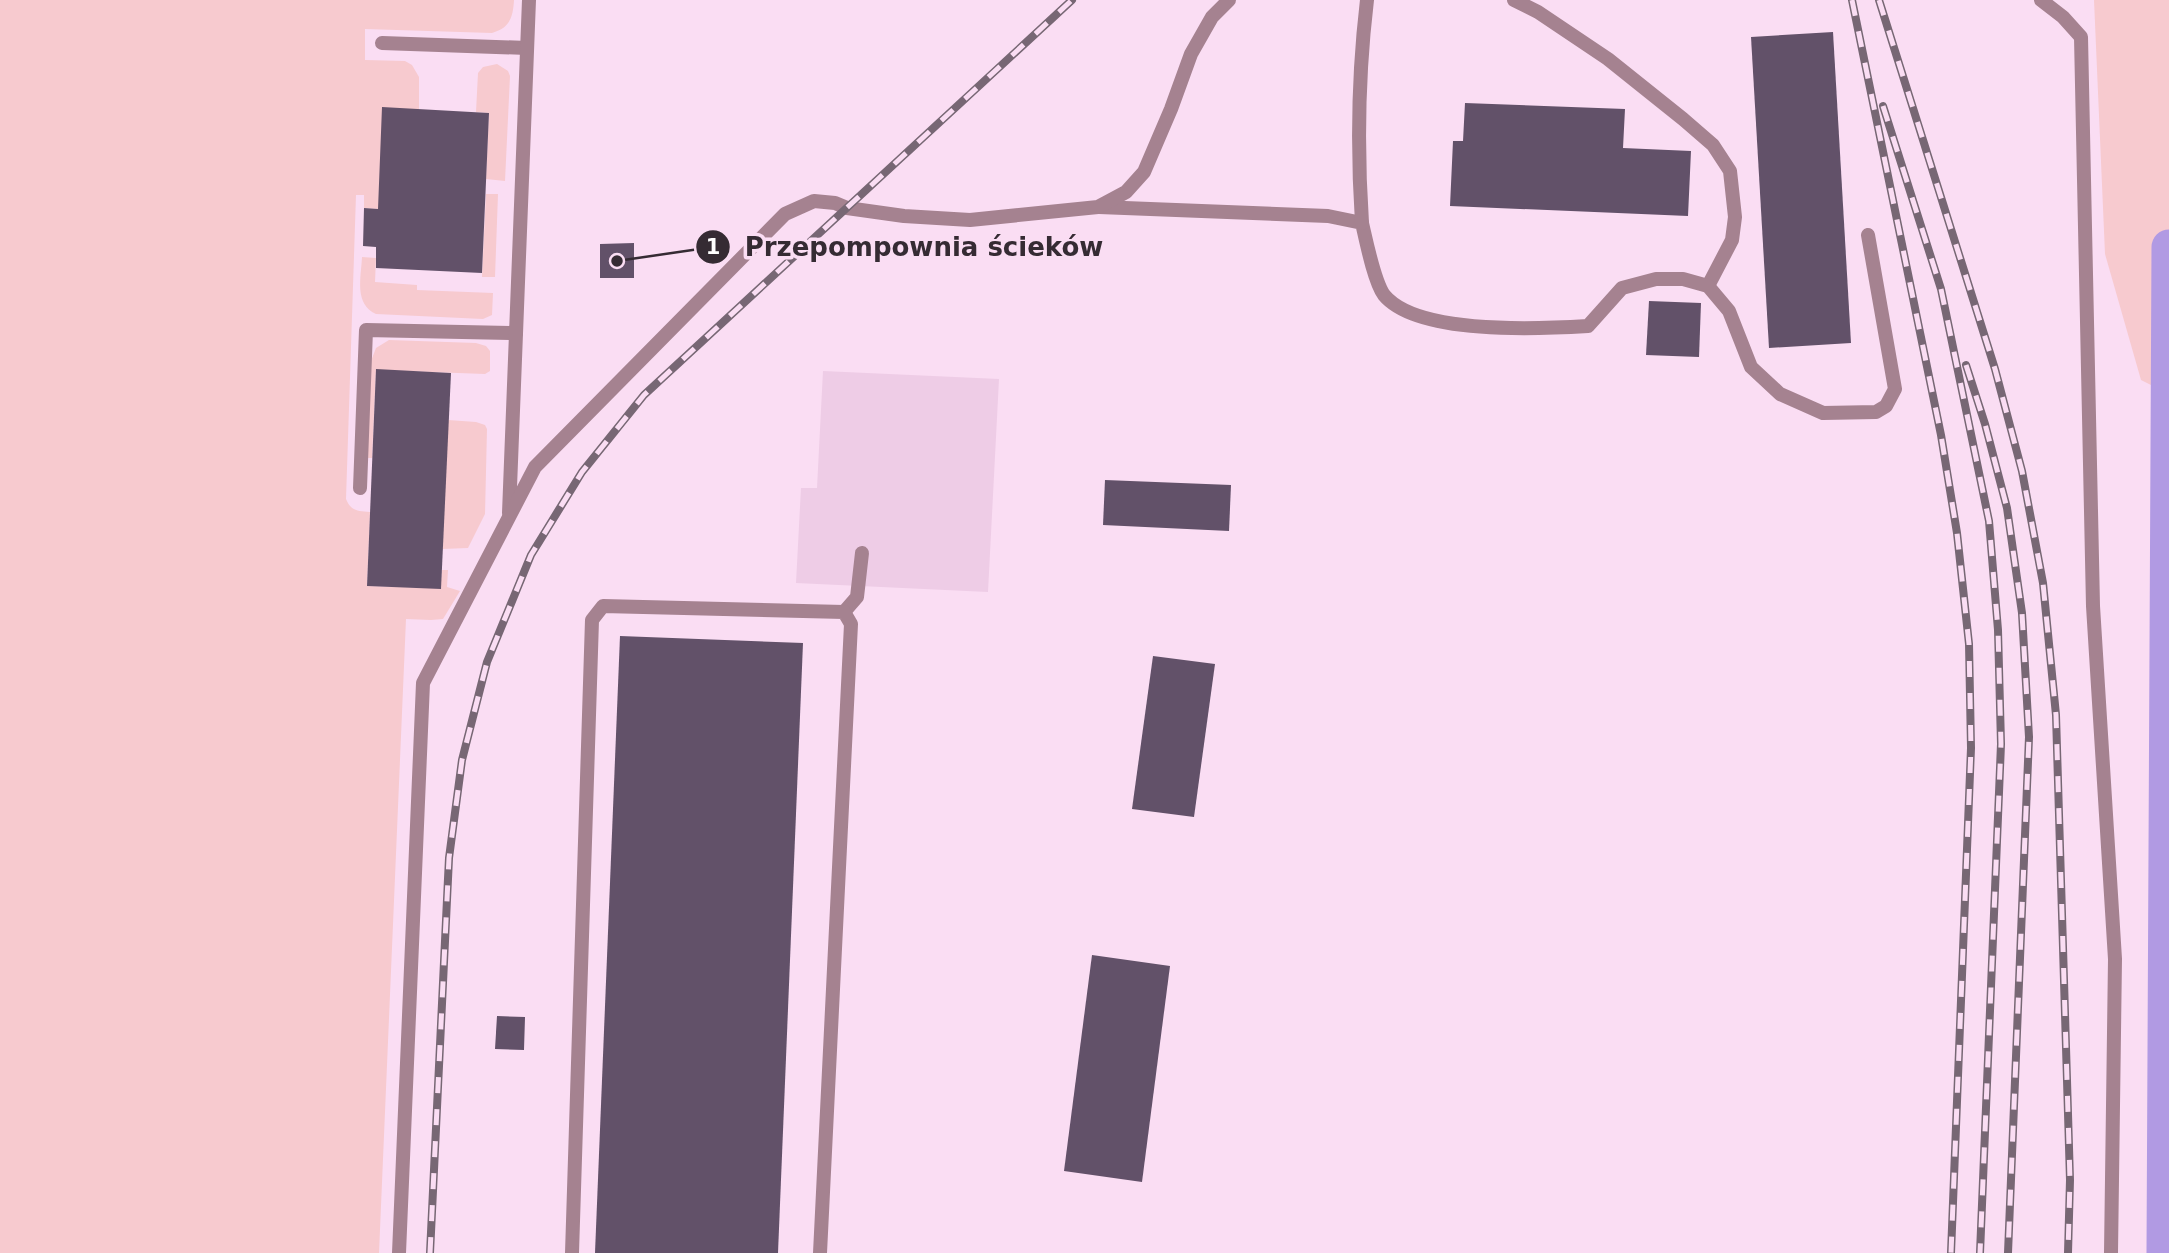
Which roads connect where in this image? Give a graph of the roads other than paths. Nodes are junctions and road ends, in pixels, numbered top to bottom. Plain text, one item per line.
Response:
1 (1229, 0) edge
2 (1367, 0) edge
3 (1514, 0) edge
4 (2041, 0) edge
5 (533, 1) edge
6 (382, 43) dead end
7 (527, 48) junction
8 (1098, 207) junction
9 (1362, 223) junction
10 (1868, 235) dead end
11 (1708, 286) junction
12 (516, 332) junction
13 (360, 488) dead end
14 (509, 517) junction
15 (862, 553) dead end
16 (844, 612) junction
17 (399, 1253) edge
18 (572, 1253) edge
19 (820, 1253) edge
20 (2111, 1253) edge

1 - 8 lane
2 - 9 lane
3 - 11 lane
4 - 20 lane
5 - 7 lane
6 - 7 lane
7 - 12 lane
8 - 9 lane
8 - 14 lane
9 - 11 lane
10 - 11 lane
12 - 13 lane
12 - 14 lane
14 - 17 lane
15 - 16 lane
16 - 18 lane
16 - 19 lane

